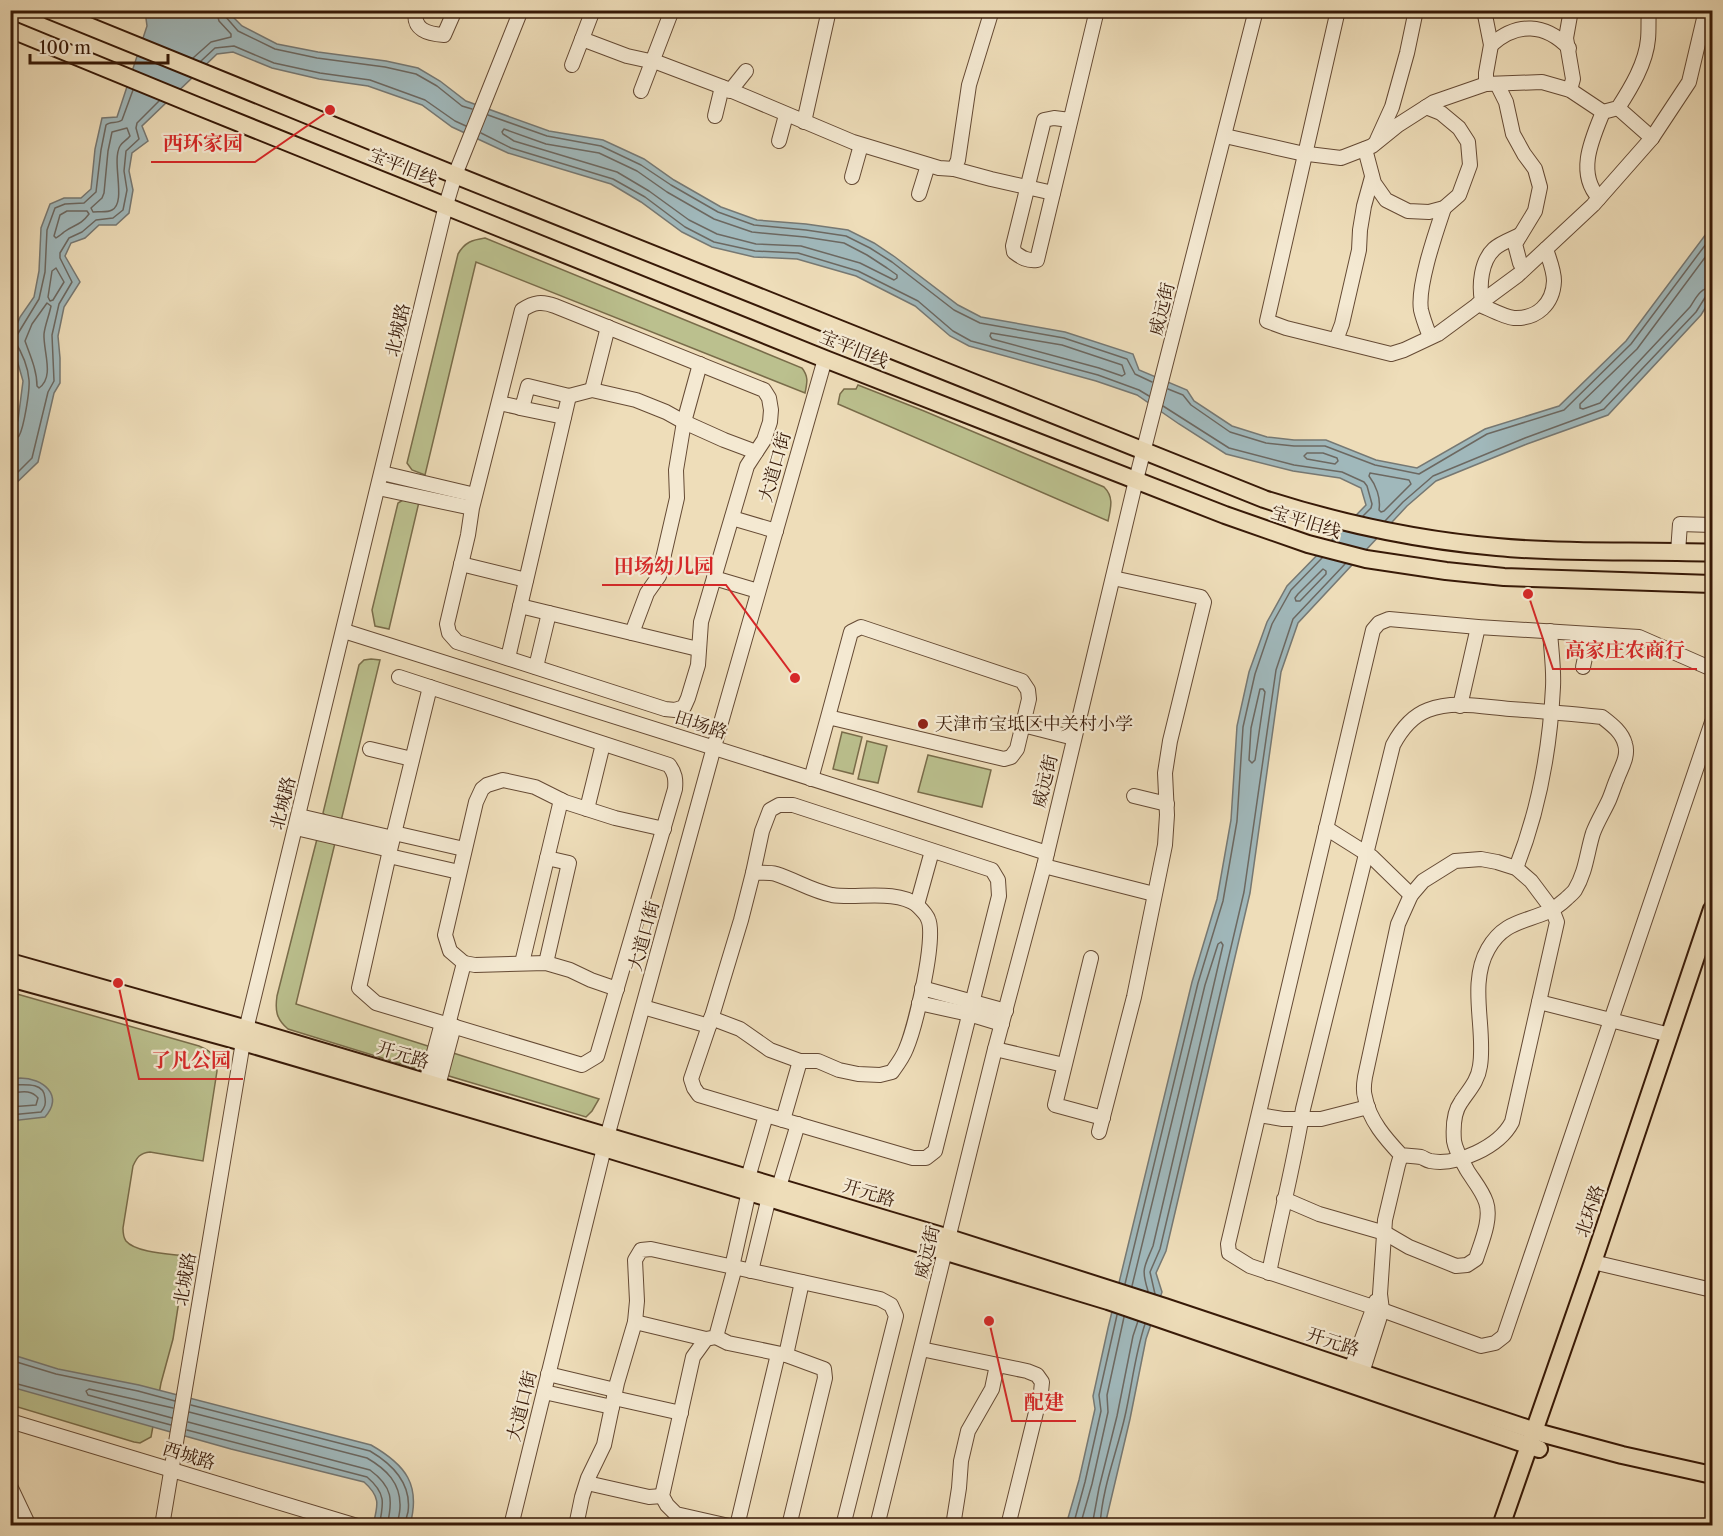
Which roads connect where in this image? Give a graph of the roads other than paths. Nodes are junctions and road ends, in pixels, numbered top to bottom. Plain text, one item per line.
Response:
1 (49, 10) edge
2 (416, 10) edge
3 (455, 10) edge
4 (521, 10) edge
5 (593, 10) edge
6 (672, 10) edge
7 (829, 10) edge
8 (992, 10) edge
9 (1097, 10) edge
10 (1256, 10) edge
11 (1338, 10) edge
12 (1416, 10) edge
13 (1484, 10) edge
14 (1571, 10) edge
15 (1649, 10) edge
16 (1706, 10) edge
17 (10, 29) edge
18 (582, 39) junction
19 (1491, 45) junction
20 (1569, 48) junction
21 (651, 62) junction
22 (572, 65) dead end
23 (746, 71) dead end
24 (1491, 84) junction
25 (726, 89) junction
26 (1570, 90) junction
27 (641, 91) dead end
28 (1426, 107) junction
29 (1618, 108) junction
30 (1603, 112) junction
31 (786, 115) junction
32 (715, 116) dead end
33 (1070, 120) junction
34 (804, 122) junction
35 (1224, 135) junction
36 (1652, 138) junction
37 (779, 141) dead end
38 (861, 145) junction
39 (1370, 146) junction
40 (1305, 154) junction
41 (928, 165) junction
42 (954, 169) junction
43 (455, 175) junction
44 (852, 177) dead end
45 (1372, 177) junction
46 (1028, 187) junction
47 (1053, 193) junction
48 (919, 194) dead end
49 (1599, 198) junction
50 (446, 206) junction
51 (1444, 208) junction
52 (1520, 235) junction
53 (1546, 249) junction
54 (1524, 270) junction
55 (1480, 303) junction
56 (608, 327) junction
57 (1430, 338) junction
58 (1336, 340) junction
59 (825, 359) junction
60 (700, 364) junction
61 (592, 390) junction
62 (569, 396) junction
63 (499, 404) junction
64 (520, 408) junction
65 (564, 417) junction
66 (684, 422) junction
67 (1144, 451) junction
68 (756, 452) junction
69 (382, 473) junction
70 (1136, 480) junction
71 (378, 488) junction
72 (474, 501) junction
73 (732, 518) junction
74 (1713, 525) edge
75 (776, 531) junction
76 (1678, 552) junction
77 (1713, 553) edge
78 (461, 564) junction
79 (714, 578) junction
80 (1113, 578) junction
81 (526, 580) junction
82 (1713, 584) edge
83 (758, 591) junction
84 (520, 606) junction
85 (549, 613) junction
86 (1478, 627) junction
87 (344, 631) junction
88 (1550, 631) junction
89 (632, 633) junction
90 (1590, 634) junction
91 (698, 649) junction
92 (508, 658) junction
93 (1583, 667) dead end
94 (537, 668) junction
95 (1713, 669) edge
96 (399, 677) dead end
97 (633, 683) dead end
98 (430, 687) junction
99 (530, 690) junction
100 (629, 697) junction
101 (1460, 706) junction
102 (1551, 712) junction
103 (828, 717) junction
104 (1713, 722) edge
105 (1023, 725) junction
106 (1074, 738) junction
107 (603, 744) junction
108 (714, 747) junction
109 (370, 749) dead end
110 (412, 759) junction
111 (811, 779) junction
112 (1134, 796) dead end
113 (561, 800) junction
114 (1167, 804) junction
115 (587, 809) junction
116 (297, 822) junction
117 (1326, 828) junction
118 (664, 829) junction
119 (392, 844) junction
120 (465, 849) junction
121 (932, 851) junction
122 (1367, 853) junction
123 (547, 858) junction
124 (1045, 860) junction
125 (1516, 868) junction
126 (459, 872) junction
127 (753, 873) junction
128 (1154, 894) junction
129 (1411, 894) junction
130 (917, 905) junction
131 (1552, 909) junction
132 (1713, 909) edge
133 (1713, 938) edge
134 (1091, 958) dead end
135 (10, 962) edge
136 (464, 963) junction
137 (522, 963) junction
138 (546, 963) junction
139 (10, 978) edge
140 (922, 988) junction
141 (617, 989) junction
142 (1539, 1002) junction
143 (919, 1003) junction
144 (643, 1007) junction
145 (971, 1008) junction
146 (1004, 1018) junction
147 (1611, 1020) junction
148 (710, 1022) junction
149 (448, 1025) junction
150 (1670, 1035) junction
151 (245, 1036) junction
152 (995, 1049) junction
153 (800, 1061) junction
154 (1064, 1065) junction
155 (432, 1084) junction
156 (1368, 1107) junction
157 (766, 1115) junction
158 (1258, 1115) junction
159 (1103, 1118) junction
160 (1302, 1119) junction
161 (783, 1120) junction
162 (798, 1124) junction
163 (1100, 1132) dead end
164 (606, 1142) junction
165 (1401, 1155) junction
166 (1460, 1158) junction
167 (749, 1184) junction
168 (774, 1192) junction
169 (1284, 1199) junction
170 (1385, 1233) junction
171 (947, 1244) junction
172 (1597, 1263) junction
173 (733, 1267) junction
174 (751, 1271) junction
175 (1269, 1273) junction
176 (802, 1282) junction
177 (1713, 1290) edge
178 (1378, 1309) junction
179 (1163, 1313) junction
180 (635, 1322) junction
181 (711, 1338) junction
182 (921, 1349) junction
183 (782, 1354) junction
184 (997, 1365) junction
185 (1356, 1371) junction
186 (548, 1374) junction
187 (544, 1392) junction
188 (614, 1398) junction
189 (681, 1413) junction
190 (10, 1421) edge
191 (1537, 1440) junction
192 (170, 1470) junction
193 (1713, 1475) edge
194 (587, 1482) junction
195 (10, 1486) edge
196 (662, 1496) junction
197 (675, 1520) edge
198 (29, 1526) edge
199 (162, 1526) edge
200 (357, 1526) edge
201 (511, 1526) edge
202 (576, 1526) edge
203 (729, 1526) edge
204 (737, 1526) edge
205 (789, 1526) edge
206 (843, 1526) edge
207 (878, 1526) edge
208 (953, 1526) edge
209 (1008, 1526) edge
210 (1501, 1526) edge
211 (1513, 1526) edge

1 - 43 main road, 宝平旧线
2 - 3 street
4 - 43 street, 北城路
5 - 18 street
6 - 21 street
7 - 34 street
8 - 42 street
9 - 33 street
10 - 35 street, 威远街
11 - 40 street
12 - 39 street
13 - 19 street
14 - 20 street
15 - 29 street
16 - 36 street
17 - 50 main road, 宝平旧线
18 - 21 street
18 - 22 street
19 - 20 street
19 - 24 street
20 - 26 street
21 - 25 street
21 - 27 street
23 - 25 street
24 - 26 street
24 - 28 street
24 - 52 street
25 - 31 street
25 - 32 street
26 - 30 street
28 - 39 street
28 - 51 street
29 - 30 street
29 - 36 street
30 - 49 street
31 - 34 street
31 - 37 street
33 - 46 street
33 - 47 street
34 - 38 street
35 - 40 street
35 - 67 street, 威远街
36 - 49 street
38 - 41 street
38 - 44 street
39 - 40 street
39 - 45 street
40 - 58 street
41 - 42 street
41 - 48 street
42 - 46 street
43 - 50 street, 北城路
43 - 67 main road, 宝平旧线
45 - 51 street
45 - 58 street
46 - 47 street
46 - 47 street
49 - 53 street
50 - 59 main road, 宝平旧线
50 - 69 street, 北城路
51 - 57 street
52 - 54 street
52 - 55 street
53 - 54 street
53 - 55 street
54 - 55 street
55 - 57 street
56 - 60 street
56 - 61 street
56 - 63 street
57 - 58 street
59 - 70 main road, 宝平旧线
59 - 75 street, 大道口街
60 - 66 street
60 - 68 street
61 - 62 street
61 - 66 street
62 - 64 street
62 - 65 street
63 - 64 street
63 - 72 street
64 - 65 street
65 - 81 street
66 - 68 street
66 - 89 street
67 - 70 street, 威远街
67 - 76 main road, 宝平旧线
68 - 73 street
69 - 71 street, 北城路
69 - 72 street
70 - 80 street, 威远街
70 - 82 main road, 宝平旧线
71 - 72 street
71 - 87 street, 北城路
72 - 78 street
73 - 75 street
73 - 79 street
74 - 76 street
75 - 83 street, 大道口街
76 - 77 main road, 宝平旧线
78 - 81 street
78 - 92 street
79 - 83 street
79 - 91 street
80 - 106 street, 威远街
80 - 114 street
81 - 84 street
83 - 108 street, 大道口街
84 - 85 street
84 - 92 street
85 - 89 street
85 - 94 street
86 - 88 street
86 - 101 street
86 - 117 street
87 - 99 street, 田场路
87 - 116 street, 北城路
88 - 90 street
88 - 102 street
89 - 91 street
90 - 93 street
90 - 95 street
91 - 100 street
92 - 94 street
94 - 99 street
94 - 100 street
96 - 98 street
97 - 100 street
98 - 107 street
98 - 110 street
99 - 108 street, 田场路
101 - 102 street
101 - 122 street
102 - 125 street
102 - 131 street
103 - 105 street
103 - 105 street
103 - 111 street
104 - 147 street
105 - 106 street
106 - 124 street, 威远街
107 - 115 street
107 - 118 street
108 - 111 street, 田场路
108 - 144 street, 大道口街
109 - 110 street
110 - 119 street
111 - 124 street, 田场路
112 - 114 street
113 - 115 street
113 - 120 street
113 - 123 street
114 - 128 street
115 - 118 street
116 - 119 street
116 - 151 street, 北城路
117 - 122 street
117 - 158 street
118 - 141 street
119 - 120 street
119 - 126 street
119 - 149 street
120 - 126 street
121 - 127 street
121 - 130 street
121 - 145 street
122 - 129 street
122 - 160 street
123 - 137 street
123 - 138 street
124 - 128 street, 田场路
124 - 146 street, 威远街
125 - 129 street
125 - 131 street
126 - 136 street
127 - 130 street
127 - 148 street
128 - 159 street
129 - 156 street
130 - 140 street
131 - 142 street
131 - 166 street
132 - 150 main road, 北环路
133 - 172 main road, 北环路
134 - 154 street
135 - 151 main road, 开元路
136 - 137 street
136 - 149 street
137 - 138 street
138 - 141 street
139 - 151 main road, 开元路
140 - 143 street
140 - 145 street
141 - 149 street
142 - 147 street
142 - 166 street
143 - 145 street
143 - 153 street
144 - 148 street
144 - 164 street, 大道口街
145 - 146 street
145 - 162 street
146 - 152 street, 威远街
147 - 150 street
147 - 178 street
148 - 153 street
148 - 157 street
149 - 155 street
150 - 172 main road, 北环路
151 - 155 main road, 开元路
151 - 164 main road, 开元路
151 - 192 street, 北城路
152 - 154 street
152 - 171 street, 威远街
153 - 161 street
154 - 159 street
155 - 164 main road, 开元路
156 - 160 street
156 - 165 street
157 - 161 street
157 - 167 street
158 - 160 street
158 - 175 street
159 - 163 street
160 - 169 street
161 - 162 street
162 - 168 street
164 - 167 main road, 开元路
164 - 186 street, 大道口街
165 - 166 street
165 - 170 street
166 - 170 street
167 - 168 main road, 开元路
167 - 173 street
168 - 171 main road, 开元路
168 - 174 street
169 - 170 street
169 - 175 street
170 - 178 street
171 - 179 main road, 开元路
171 - 182 street, 威远街
172 - 177 street
172 - 191 main road, 北环路
173 - 174 street
173 - 180 street
173 - 181 street
174 - 176 street
175 - 178 street
176 - 183 street
176 - 206 street
178 - 185 street
179 - 185 main road, 开元路
179 - 191 main road, 开元路
180 - 181 street
180 - 188 street
181 - 183 street
181 - 189 street
182 - 184 street
182 - 207 street, 威远街
183 - 204 street
183 - 205 street
184 - 208 street
184 - 209 street
185 - 191 main road, 开元路
186 - 187 street, 大道口街
186 - 188 street
187 - 188 street
187 - 201 street, 大道口街
188 - 189 street
188 - 194 street
189 - 196 street
190 - 192 street, 西城路
191 - 193 main road, 开元路
191 - 210 main road, 北环路
191 - 211 main road, 北环路
192 - 199 street, 北城路
192 - 200 street, 西城路
194 - 196 street
194 - 202 street
195 - 198 street
196 - 197 street
197 - 203 street

